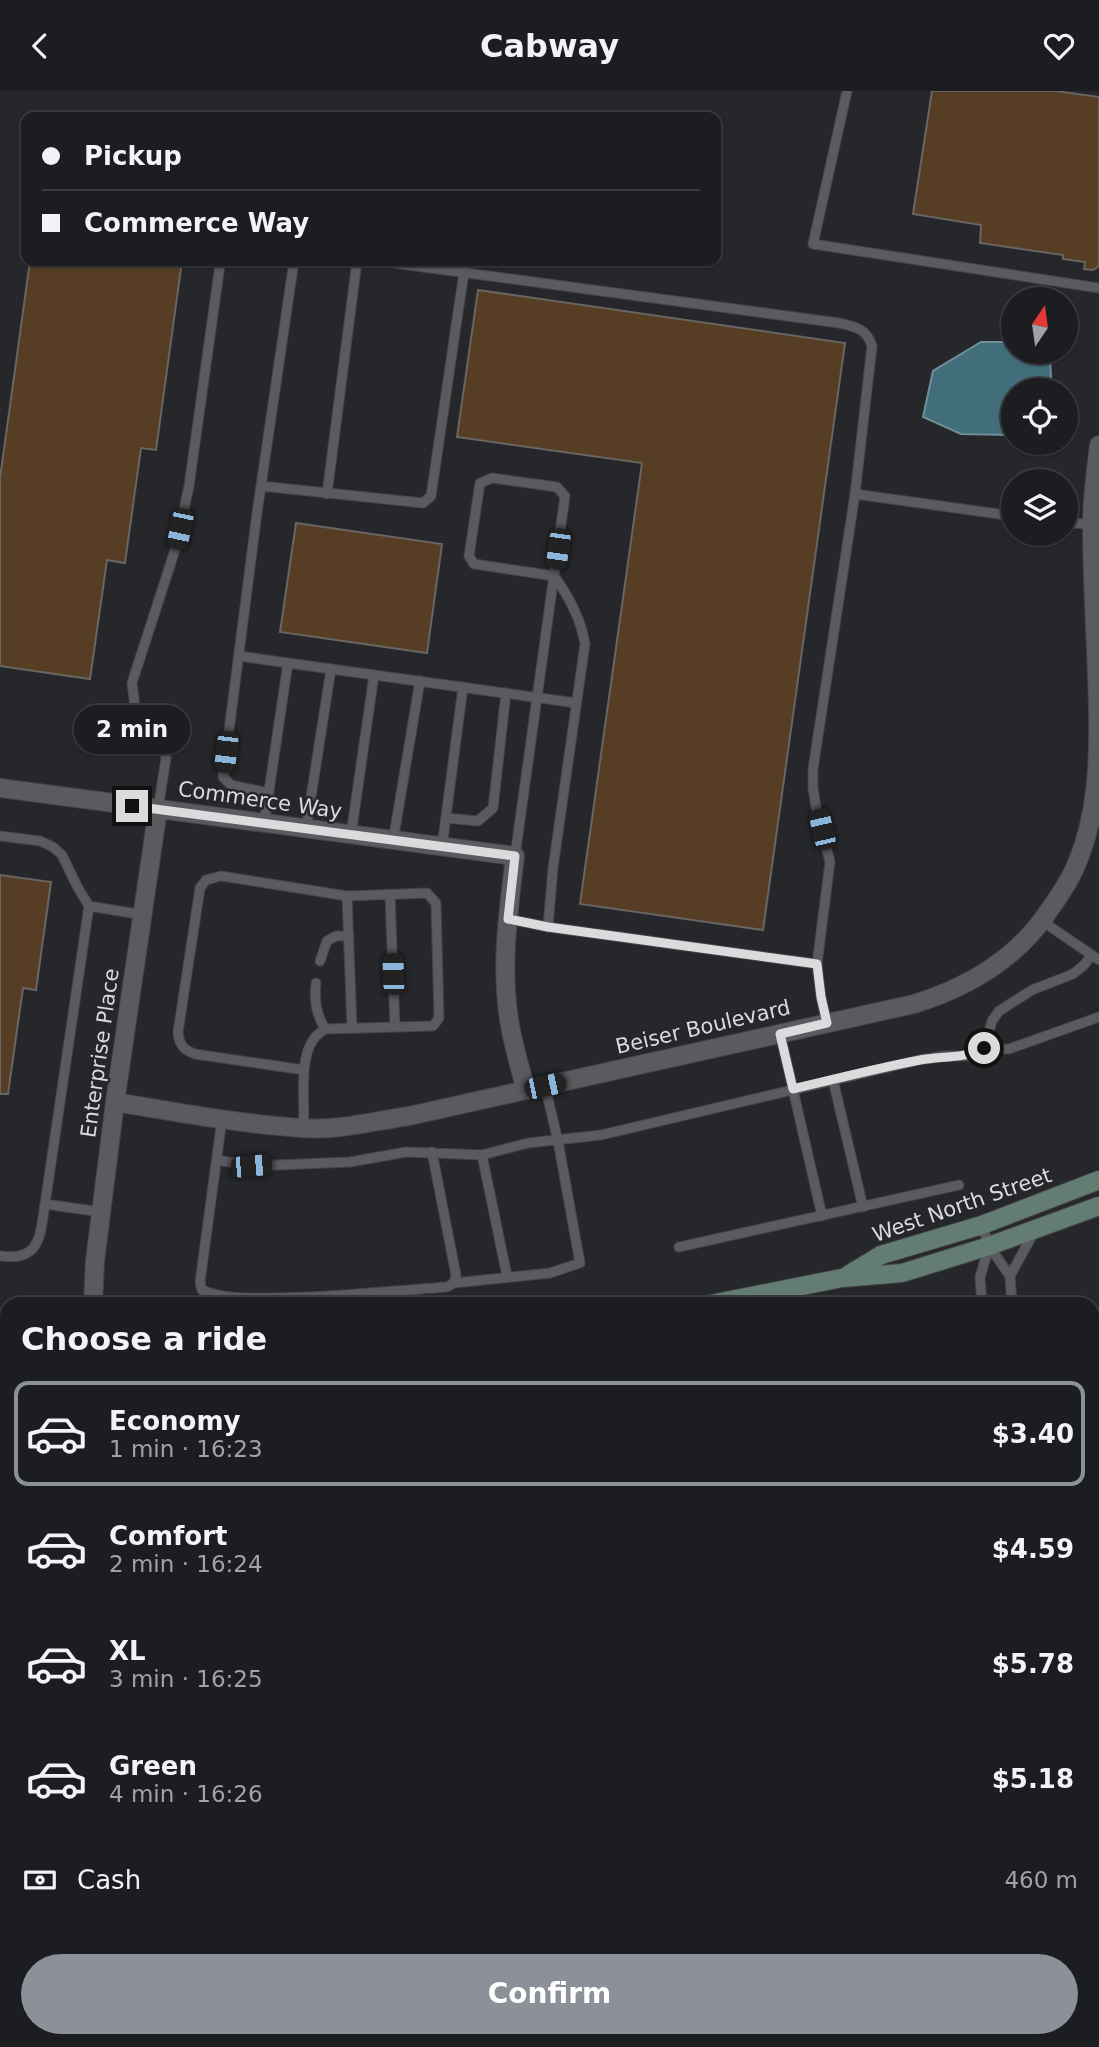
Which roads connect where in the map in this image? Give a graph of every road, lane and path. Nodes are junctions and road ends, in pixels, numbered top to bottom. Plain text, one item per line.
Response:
1 (847, 91) edge
2 (220, 266) edge
3 (293, 266) edge
4 (356, 266) edge
5 (417, 266) edge
6 (464, 272) junction
7 (1099, 288) edge
8 (1099, 445) edge
9 (261, 486) junction
10 (855, 493) junction
11 (327, 494) junction
12 (1001, 514) edge
13 (1078, 523) edge
14 (1092, 523) junction
15 (554, 576) junction
16 (1098, 648) edge
17 (239, 656) junction
18 (288, 663) junction
19 (331, 669) junction
20 (374, 675) junction
21 (420, 681) junction
22 (463, 687) junction
23 (506, 693) junction
24 (537, 697) junction
25 (576, 703) junction
26 (1098, 712) edge
27 (0, 788) edge
28 (269, 793) junction
29 (158, 809) junction
30 (446, 818) junction
31 (264, 824) junction
32 (306, 829) junction
33 (351, 835) junction
34 (0, 836) edge
35 (393, 841) junction
36 (442, 847) junction
37 (515, 856) junction
38 (390, 895) junction
39 (347, 896) junction
40 (89, 906) junction
41 (144, 915) junction
42 (508, 919) junction
43 (1042, 921) junction
44 (548, 927) junction
45 (349, 936) junction
46 (1095, 957) edge
47 (320, 961) dead end
48 (817, 964) junction
49 (316, 983) dead end
50 (1099, 1017) edge
51 (827, 1023) junction
52 (395, 1027) junction
53 (352, 1028) junction
54 (325, 1029) junction
55 (780, 1034) junction
56 (984, 1048) junction
57 (304, 1070) junction
58 (833, 1080) junction
59 (545, 1086) junction
60 (793, 1089) junction
61 (526, 1090) junction
62 (115, 1102) junction
63 (222, 1119) junction
64 (303, 1128) junction
65 (558, 1141) junction
66 (432, 1152) junction
67 (482, 1155) junction
68 (218, 1160) junction
69 (1099, 1179) edge
70 (959, 1185) dead end
71 (45, 1204) junction
72 (1099, 1206) edge
73 (863, 1207) junction
74 (101, 1212) junction
75 (822, 1216) junction
76 (982, 1225) junction
77 (1035, 1229) junction
78 (989, 1246) junction
79 (679, 1247) dead end
80 (0, 1256) edge
81 (507, 1276) junction
82 (1010, 1276) junction
83 (842, 1278) junction
84 (454, 1283) junction
85 (93, 1297) edge
86 (232, 1297) edge
87 (318, 1297) edge
88 (746, 1297) edge
89 (981, 1297) edge
90 (1012, 1297) edge

1 - 7 lane
2 - 29 lane
3 - 9 lane
4 - 11 lane
5 - 6 lane
6 - 10 lane
6 - 11 lane
8 - 14 street, Beiser Boulevard
9 - 11 lane
9 - 17 lane
10 - 12 lane
10 - 48 lane
13 - 14 lane
14 - 16 street, Beiser Boulevard
15 - 15 lane
15 - 24 lane
15 - 25 lane
16 - 26 street, Beiser Boulevard
17 - 18 lane
17 - 28 lane
18 - 19 lane
18 - 28 lane
19 - 20 lane
19 - 32 lane
20 - 21 lane
20 - 33 lane
21 - 22 lane
21 - 35 lane
22 - 23 lane
22 - 30 lane
23 - 24 lane
23 - 30 lane
24 - 25 lane
24 - 37 lane
25 - 44 lane
26 - 43 street, Beiser Boulevard
27 - 29 street, Commerce Way
28 - 31 lane
29 - 31 street, Commerce Way
29 - 41 street, Enterprise Place
30 - 36 lane
31 - 32 street, Commerce Way
32 - 33 street, Commerce Way
33 - 35 street, Commerce Way
34 - 40 lane
35 - 36 street, Commerce Way
36 - 37 street, Commerce Way
37 - 42 street
38 - 39 lane
38 - 52 lane
38 - 52 lane
39 - 45 lane
39 - 57 lane
40 - 41 lane
40 - 71 lane
41 - 62 street, Enterprise Place
42 - 44 lane
42 - 61 street
43 - 46 lane
43 - 51 street, Beiser Boulevard
44 - 48 lane
45 - 47 lane
45 - 53 lane
46 - 56 lane
48 - 51 lane
49 - 54 lane
50 - 56 lane
51 - 55 street, Beiser Boulevard
52 - 53 lane
53 - 54 lane
54 - 57 lane
55 - 59 street, Beiser Boulevard
55 - 60 lane
56 - 58 lane
57 - 64 lane
58 - 60 lane
58 - 73 lane
59 - 61 street, Beiser Boulevard
59 - 65 lane
60 - 65 lane
60 - 75 lane
61 - 64 street, Beiser Boulevard
62 - 63 street, Beiser Boulevard
62 - 74 street, Enterprise Place
63 - 64 street, Beiser Boulevard
63 - 68 lane
65 - 67 lane
65 - 81 lane
66 - 67 lane
66 - 68 lane
66 - 84 lane
67 - 81 lane
68 - 86 lane
69 - 76 main road, West North Street
70 - 73 lane
71 - 74 lane
71 - 80 lane
72 - 77 main road, West North Street
73 - 75 lane
74 - 85 street, Enterprise Place
75 - 79 lane
76 - 78 lane
76 - 83 main road, West North Street
77 - 78 main road, West North Street
77 - 82 lane
78 - 82 lane
78 - 83 main road, West North Street
78 - 89 lane
81 - 84 lane
82 - 90 lane
83 - 88 main road, West North Street
84 - 87 lane

